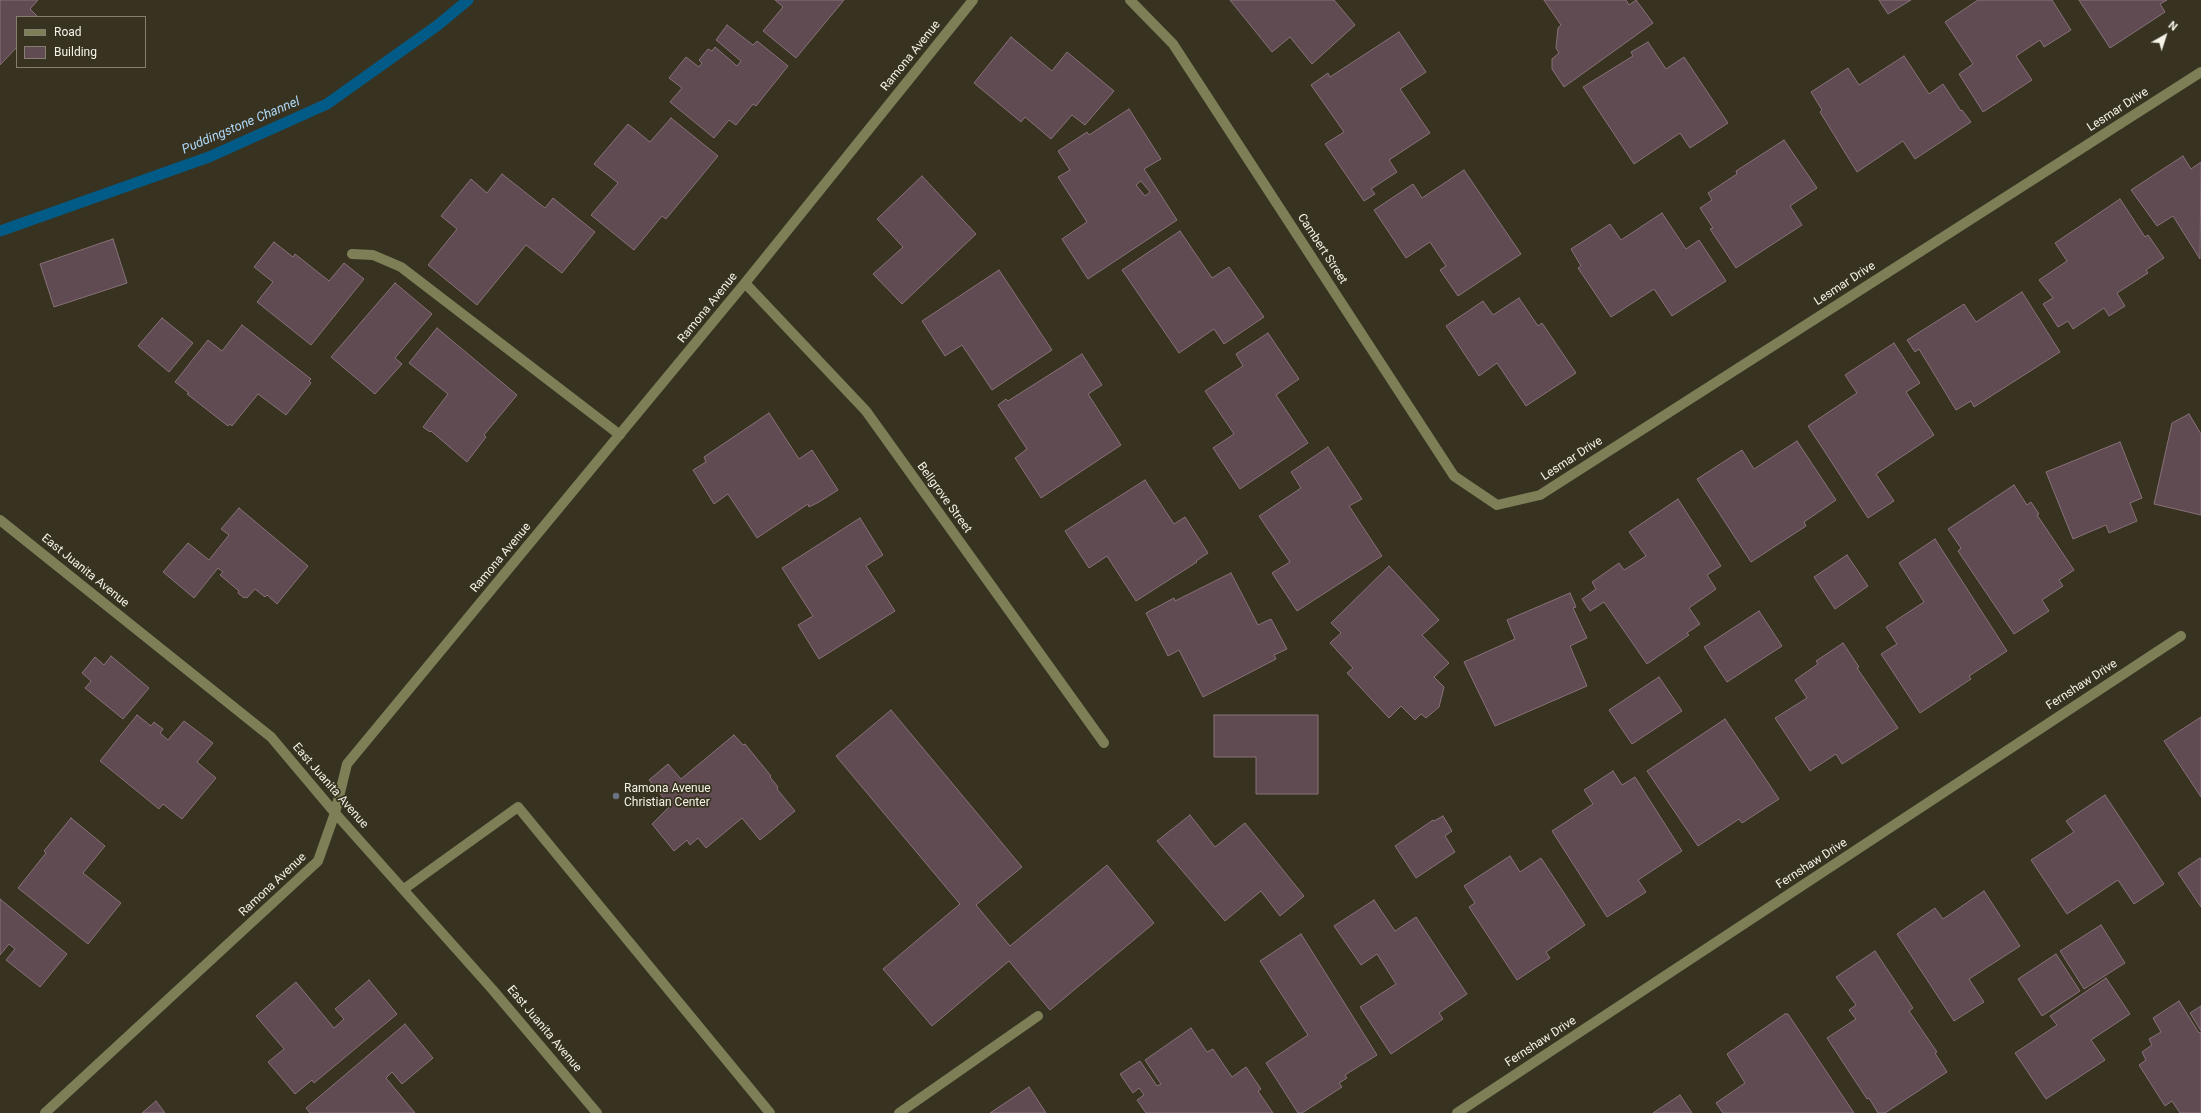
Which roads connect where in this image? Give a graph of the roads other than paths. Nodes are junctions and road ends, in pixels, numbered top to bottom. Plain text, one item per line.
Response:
1 (973, 0) edge
2 (1130, 0) edge
3 (2201, 72) edge
4 (352, 254) dead end
5 (745, 283) junction
6 (620, 435) junction
7 (1497, 505) joint
8 (0, 520) edge
9 (2181, 636) dead end
10 (1104, 743) dead end
11 (335, 813) junction
12 (404, 889) junction
13 (1038, 1016) dead end
14 (45, 1113) edge
15 (597, 1113) edge
16 (770, 1113) edge
17 (899, 1113) edge
18 (1457, 1113) edge

1 - 5 street, Ramona Avenue
2 - 7 street, Cambert Street
3 - 7 street, Lesmar Drive
4 - 6 street
5 - 6 street, Ramona Avenue
5 - 10 street, Bellgrove Street
6 - 11 street, Ramona Avenue
8 - 11 street, East Juanita Avenue
9 - 18 street, Fernshaw Drive
11 - 12 street, East Juanita Avenue
11 - 14 street, Ramona Avenue
12 - 15 street, East Juanita Avenue
12 - 16 street
13 - 17 street

